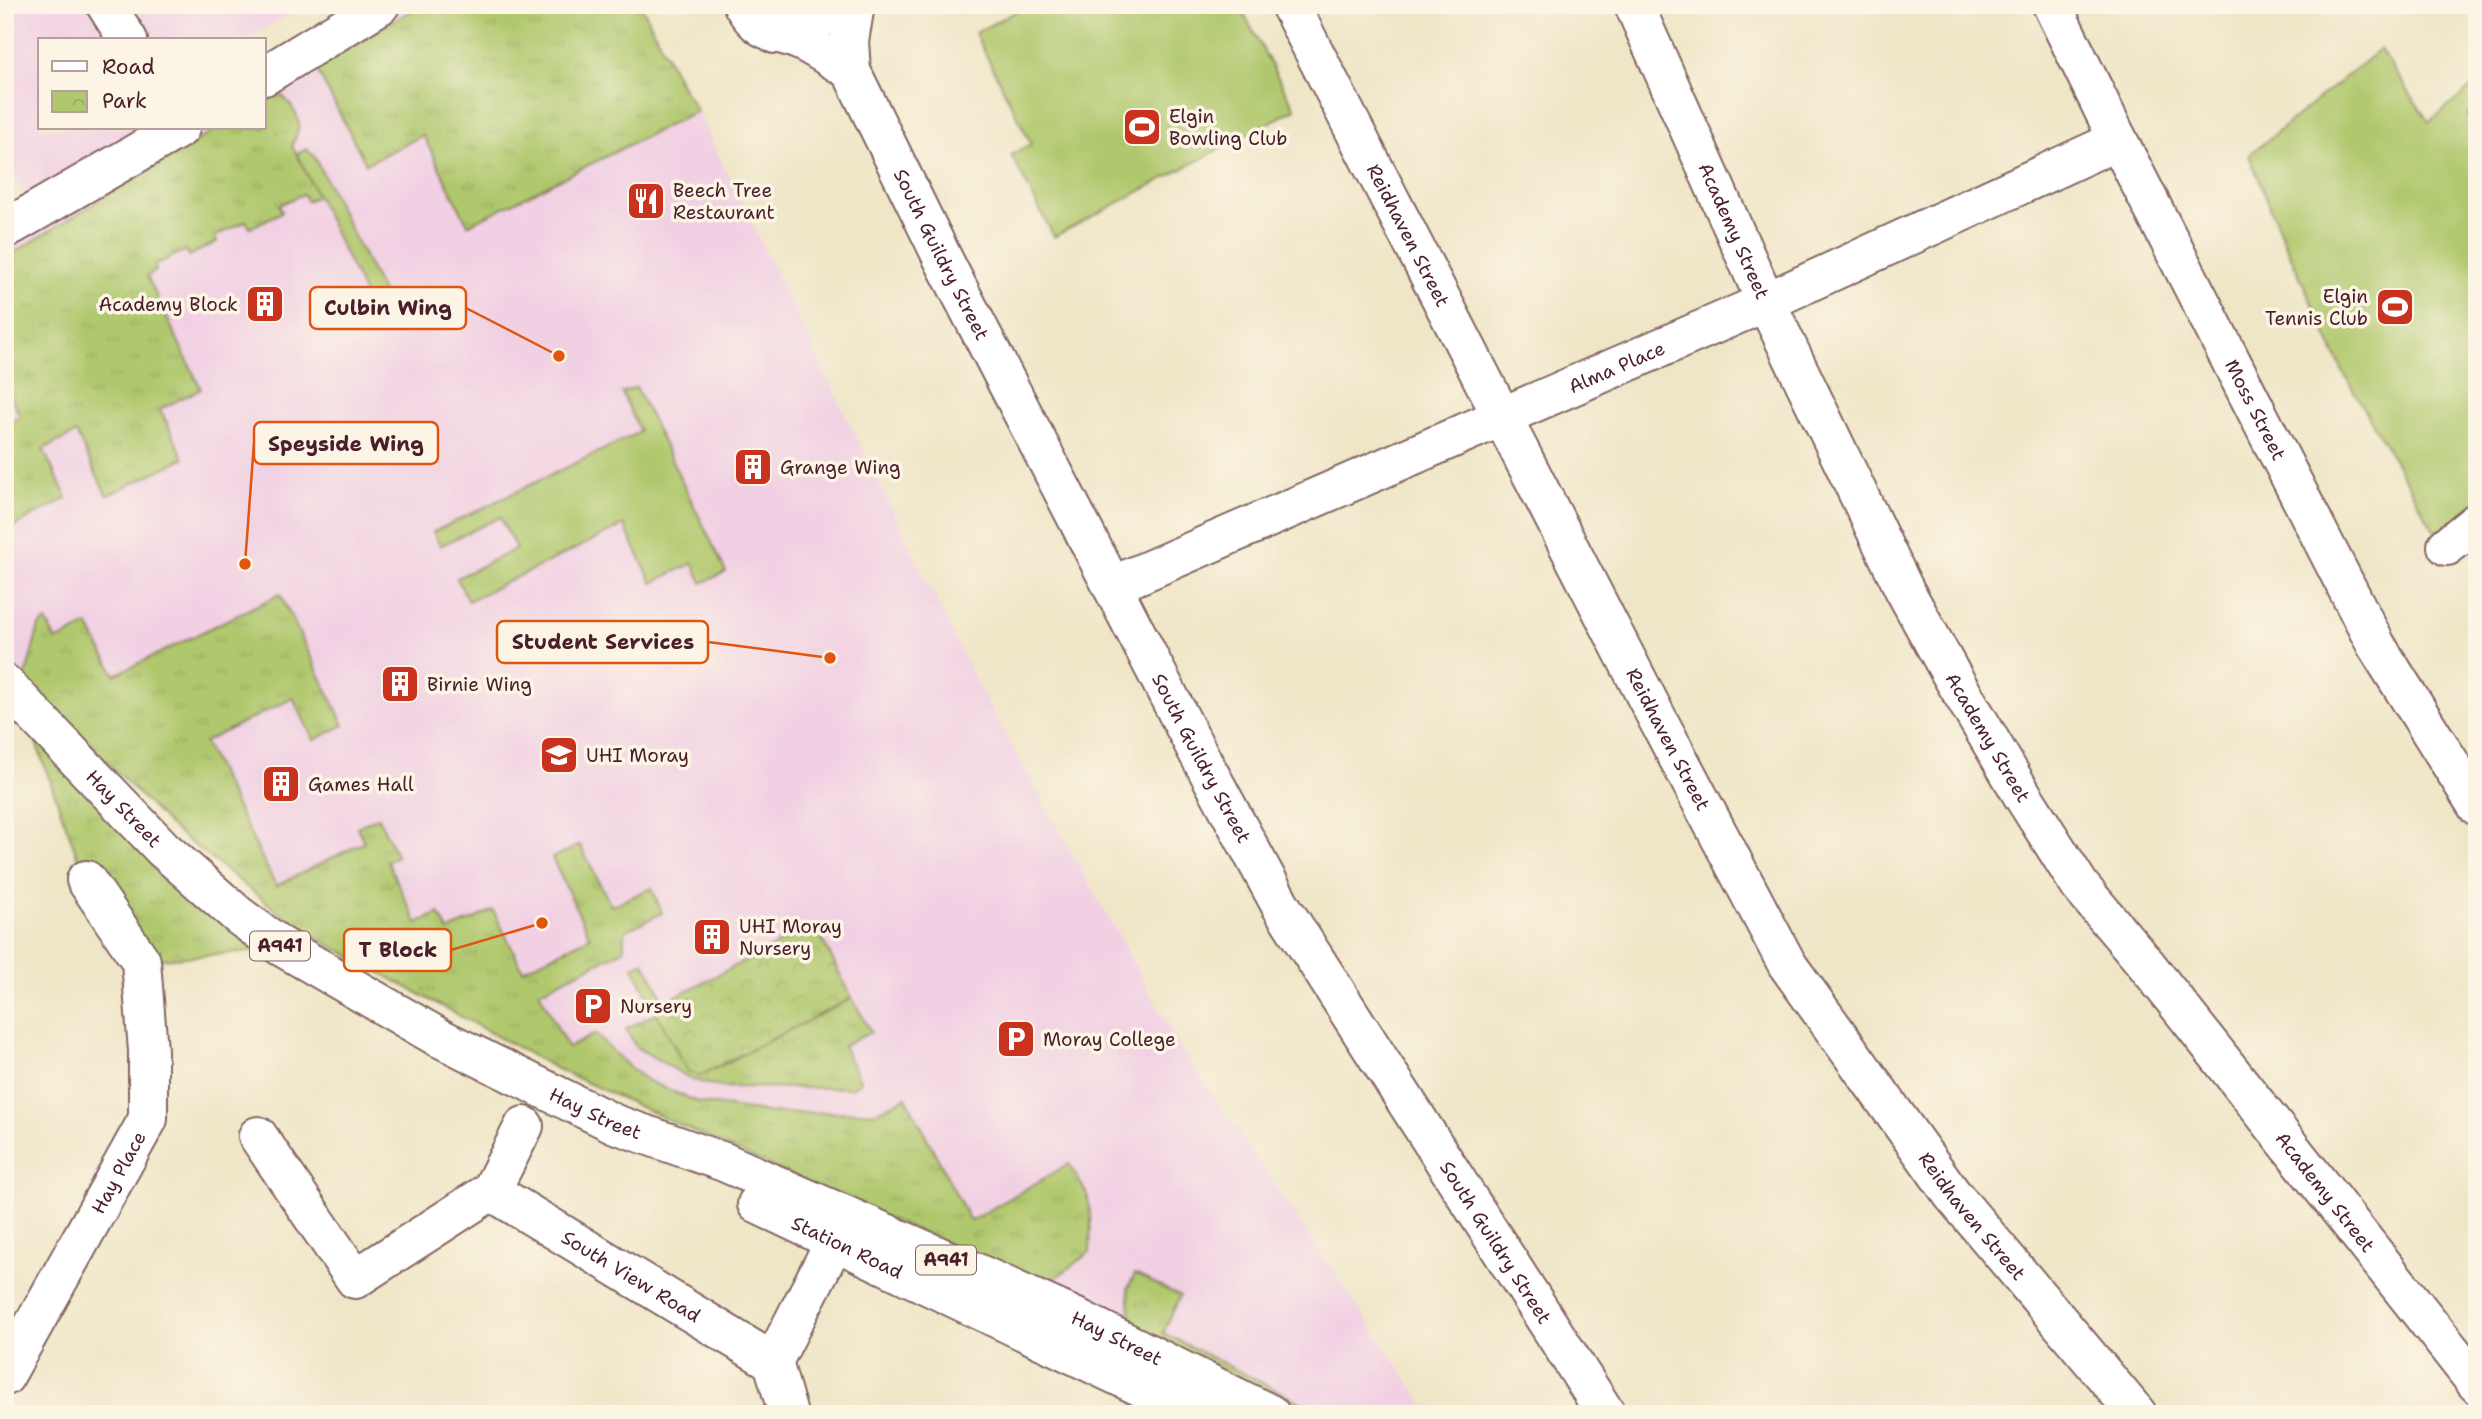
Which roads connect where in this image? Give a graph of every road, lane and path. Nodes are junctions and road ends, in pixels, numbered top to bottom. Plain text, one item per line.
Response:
1 (106, 5) edge
2 (380, 5) edge
3 (743, 5) edge
4 (845, 5) edge
5 (855, 5) edge
6 (1290, 5) edge
7 (1634, 5) edge
8 (2052, 5) edge
9 (775, 34) junction
10 (127, 38) edge
11 (850, 71) junction
12 (266, 75) edge
13 (177, 130) edge
14 (2118, 140) junction
15 (5, 229) edge
16 (1766, 302) junction
17 (1503, 417) junction
18 (2477, 522) edge
19 (2447, 547) dead end
20 (1112, 586) junction
21 (5, 684) edge
22 (2477, 806) edge
23 (86, 880) dead end
24 (524, 1126) dead end
25 (258, 1136) dead end
26 (491, 1191) junction
27 (841, 1230) junction
28 (772, 1362) junction
29 (5, 1376) edge
30 (2477, 1384) edge
31 (788, 1414) edge
32 (1198, 1414) edge
33 (1269, 1414) edge
34 (1606, 1414) edge
35 (2137, 1414) edge

1 - 10 street
2 - 12 street
3 - 9 street
4 - 9 street
5 - 11 street, South Guildry Street
6 - 17 street, Reidhaven Street
7 - 16 street, Academy Street
8 - 14 street, Moss Street
9 - 11 street
11 - 20 street, South Guildry Street
13 - 15 street
14 - 16 street, Alma Place
14 - 22 street, Moss Street
16 - 17 street, Alma Place
16 - 30 street, Academy Street
17 - 20 street, Alma Place
17 - 35 street, Reidhaven Street
18 - 19 street
20 - 34 street, South Guildry Street
21 - 27 street, Hay Street / A941
23 - 29 street, Hay Place
24 - 26 street
25 - 26 street
26 - 28 street, South View Road
27 - 28 street
27 - 32 street, Station Road / A941
27 - 33 street, Hay Street / A941
28 - 31 street

